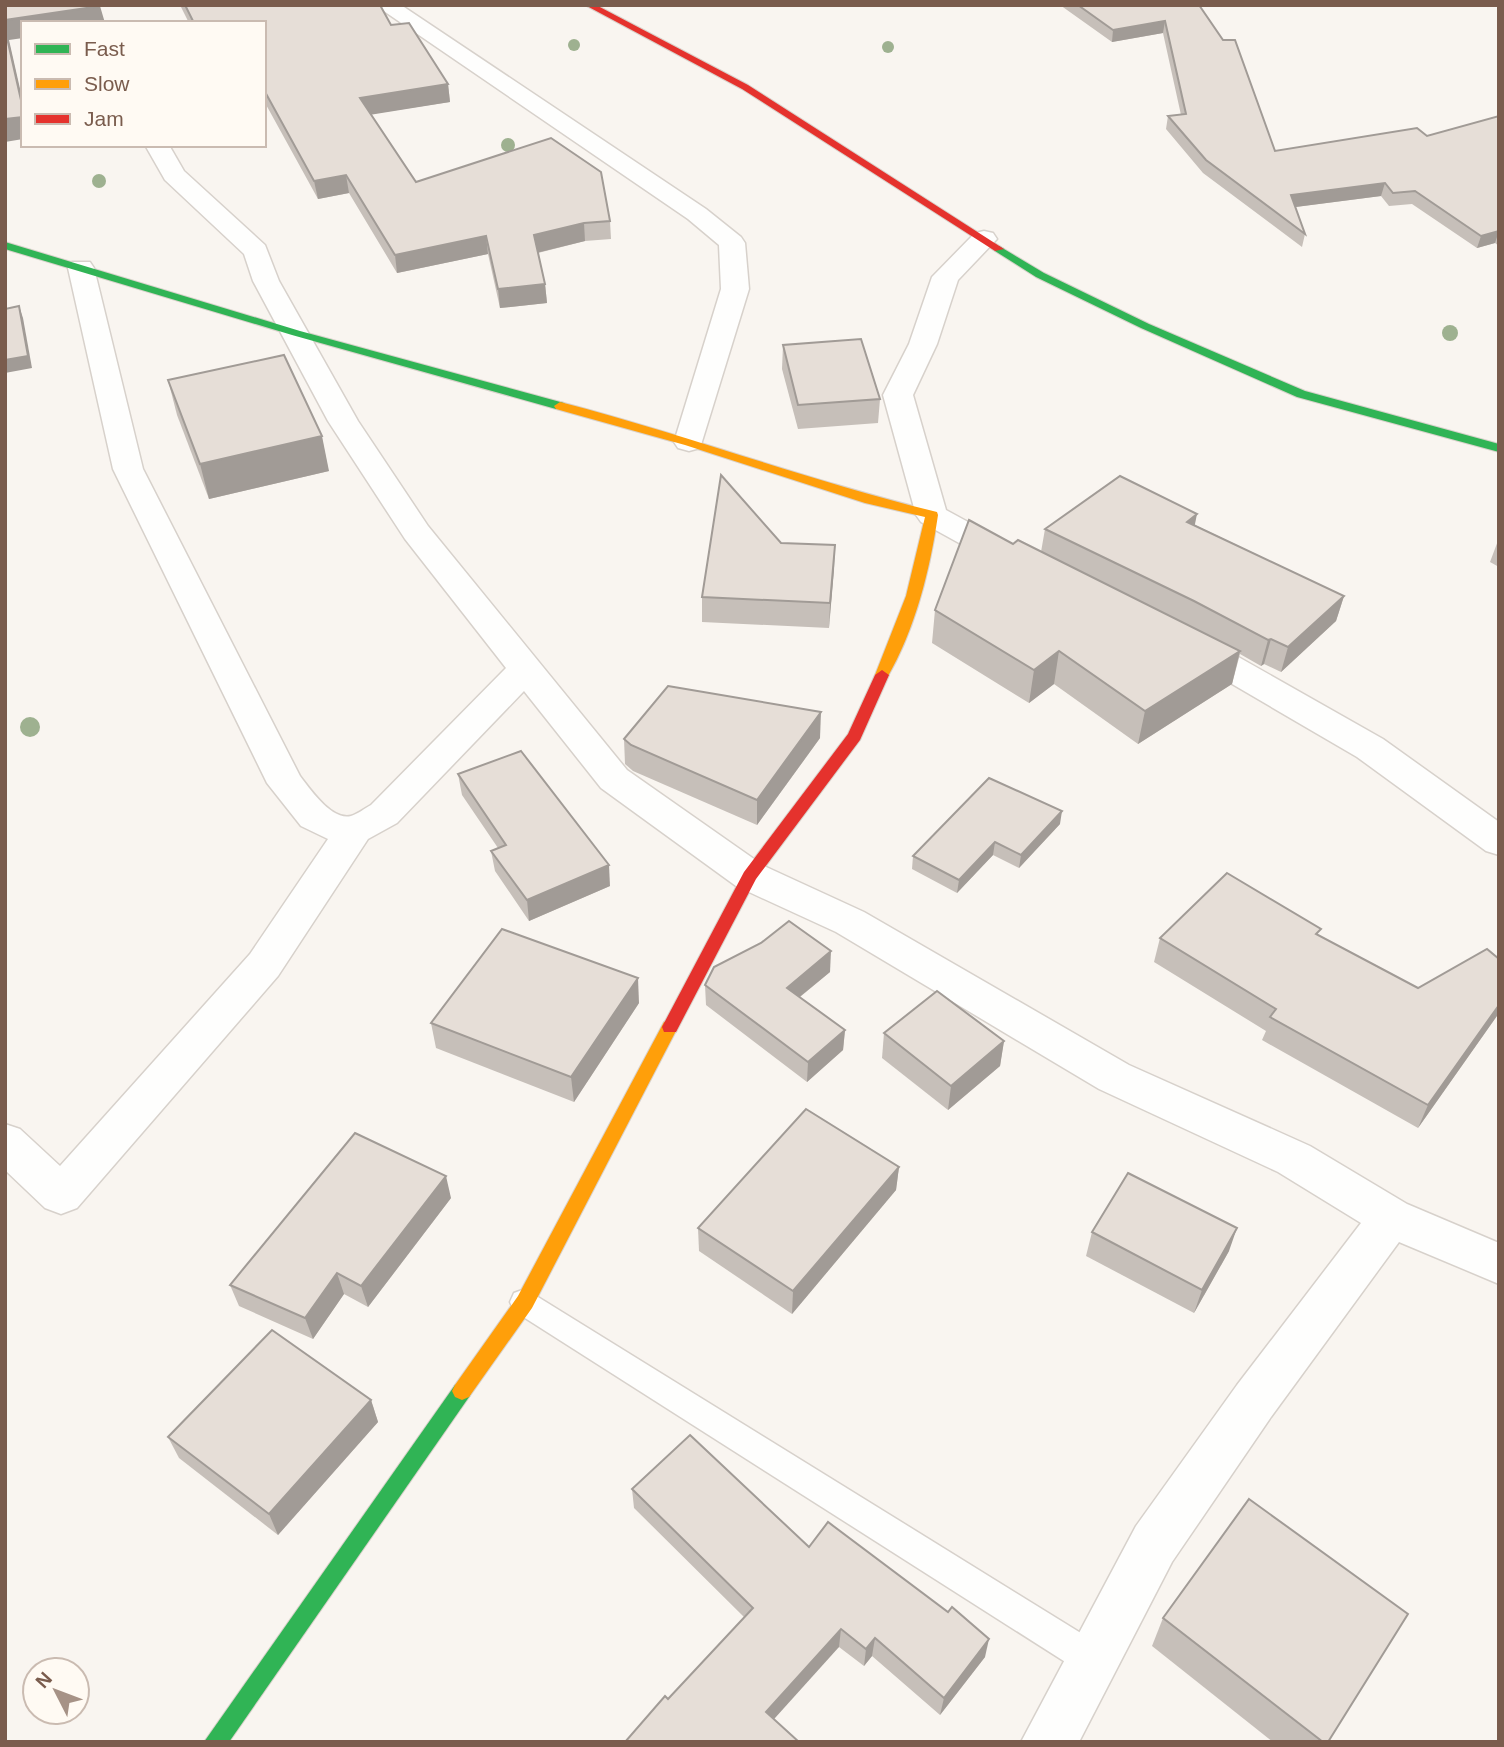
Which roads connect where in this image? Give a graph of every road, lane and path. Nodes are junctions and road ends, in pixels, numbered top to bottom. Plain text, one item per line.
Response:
1 (386, 5) edge
2 (589, 5) edge
3 (158, 147) edge
4 (984, 239) junction
5 (5, 245) edge
6 (81, 268) junction
7 (296, 333) junction
8 (689, 442) junction
9 (1499, 448) edge
10 (932, 515) junction
11 (1035, 570) edge
12 (1165, 631) edge
13 (525, 669) junction
14 (355, 829) junction
15 (1499, 841) edge
16 (750, 876) junction
17 (5, 1142) edge
18 (1391, 1218) junction
19 (1499, 1264) edge
20 (525, 1303) junction
21 (1093, 1660) junction
22 (215, 1742) edge
23 (1049, 1742) edge

1 - 8 street
2 - 4 street
3 - 7 street
4 - 9 street
4 - 10 street
5 - 6 street
6 - 7 street
6 - 14 street
7 - 8 street
7 - 13 street
8 - 10 street
10 - 11 street
10 - 16 street
12 - 15 street
13 - 14 street
13 - 16 street
14 - 17 street
16 - 18 street
16 - 20 street
18 - 19 street
18 - 21 street
20 - 21 lane
20 - 22 street
21 - 23 street

